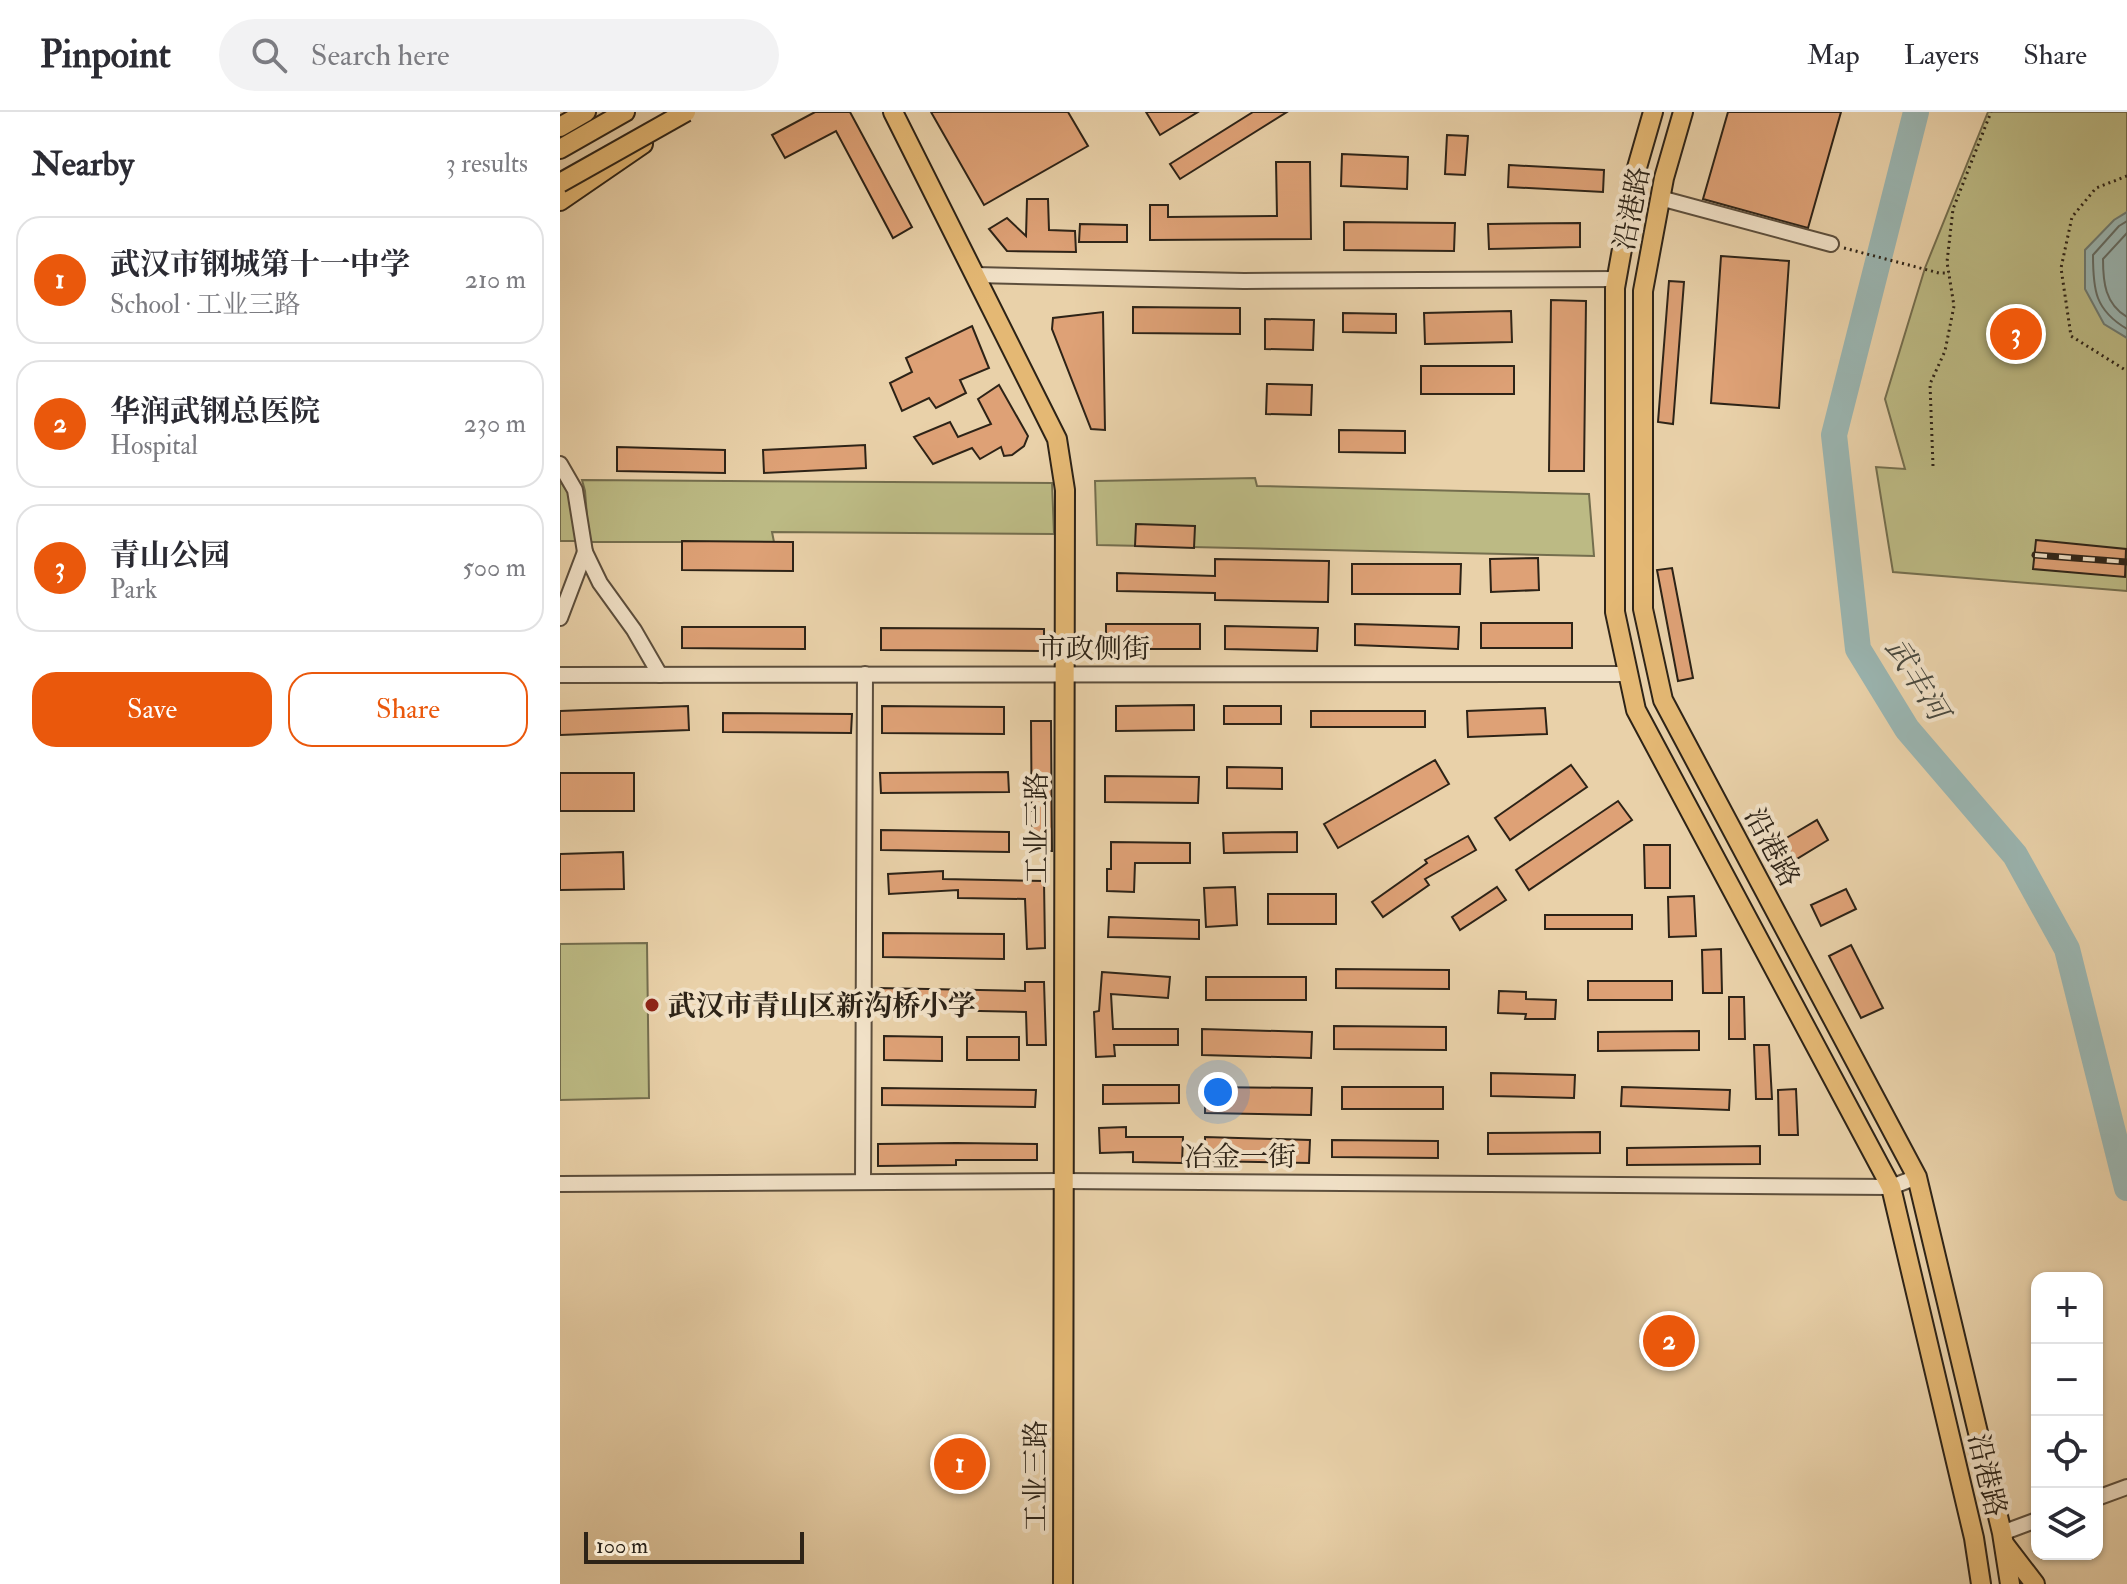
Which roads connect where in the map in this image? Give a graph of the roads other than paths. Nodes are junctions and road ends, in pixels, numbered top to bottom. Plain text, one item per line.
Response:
1 (586, 112) edge
2 (625, 112) edge
3 (687, 112) edge
4 (893, 112) edge
5 (1653, 112) edge
6 (1683, 112) edge
7 (560, 127) edge
8 (560, 149) edge
9 (560, 183) edge
10 (1660, 198) junction
11 (560, 201) edge
12 (1837, 246) road end
13 (975, 275) junction
14 (1617, 279) junction
15 (560, 464) edge
16 (585, 552) junction
17 (560, 618) edge
18 (865, 674) junction
19 (1064, 674) junction
20 (1628, 674) junction
21 (560, 675) edge
22 (660, 675) junction
23 (1733, 830) junction
24 (1707, 842) junction
25 (1917, 1177) junction
26 (1063, 1181) junction
27 (863, 1182) junction
28 (560, 1184) edge
29 (1891, 1187) junction
30 (2127, 1487) edge
31 (2103, 1496) edge
32 (2031, 1523) edge
33 (2003, 1538) junction
34 (1063, 1584) edge
35 (1981, 1584) edge
36 (2010, 1584) edge
37 (2035, 1584) edge

1 - 7 main road
2 - 8 main road
3 - 9 main road, bridge
3 - 11 main road
4 - 13 main road, 工业三路
5 - 14 main road, 沿港路
6 - 10 main road, 沿港路
10 - 12 street
10 - 23 main road, 沿港路
13 - 14 street
13 - 19 main road, 工业三路
14 - 20 main road, 沿港路
15 - 16 street
16 - 17 street
16 - 22 street
18 - 19 street, 市政侧街
18 - 22 street, 市政侧街
18 - 27 street
19 - 20 street, 市政侧街
19 - 26 main road, 工业三路
20 - 24 main road, 沿港路
21 - 22 street, 市政侧街
23 - 24 main road
23 - 25 main road, 沿港路
24 - 29 main road, 沿港路
25 - 29 street, 冶金一街
25 - 33 main road, 沿港路
26 - 27 street, 冶金一街
26 - 29 street, 冶金一街
26 - 34 main road, 工业三路
27 - 28 street, 冶金一街
29 - 35 main road, 沿港路
30 - 31 street
32 - 33 street
33 - 36 main road, 沿港路
33 - 37 main road

